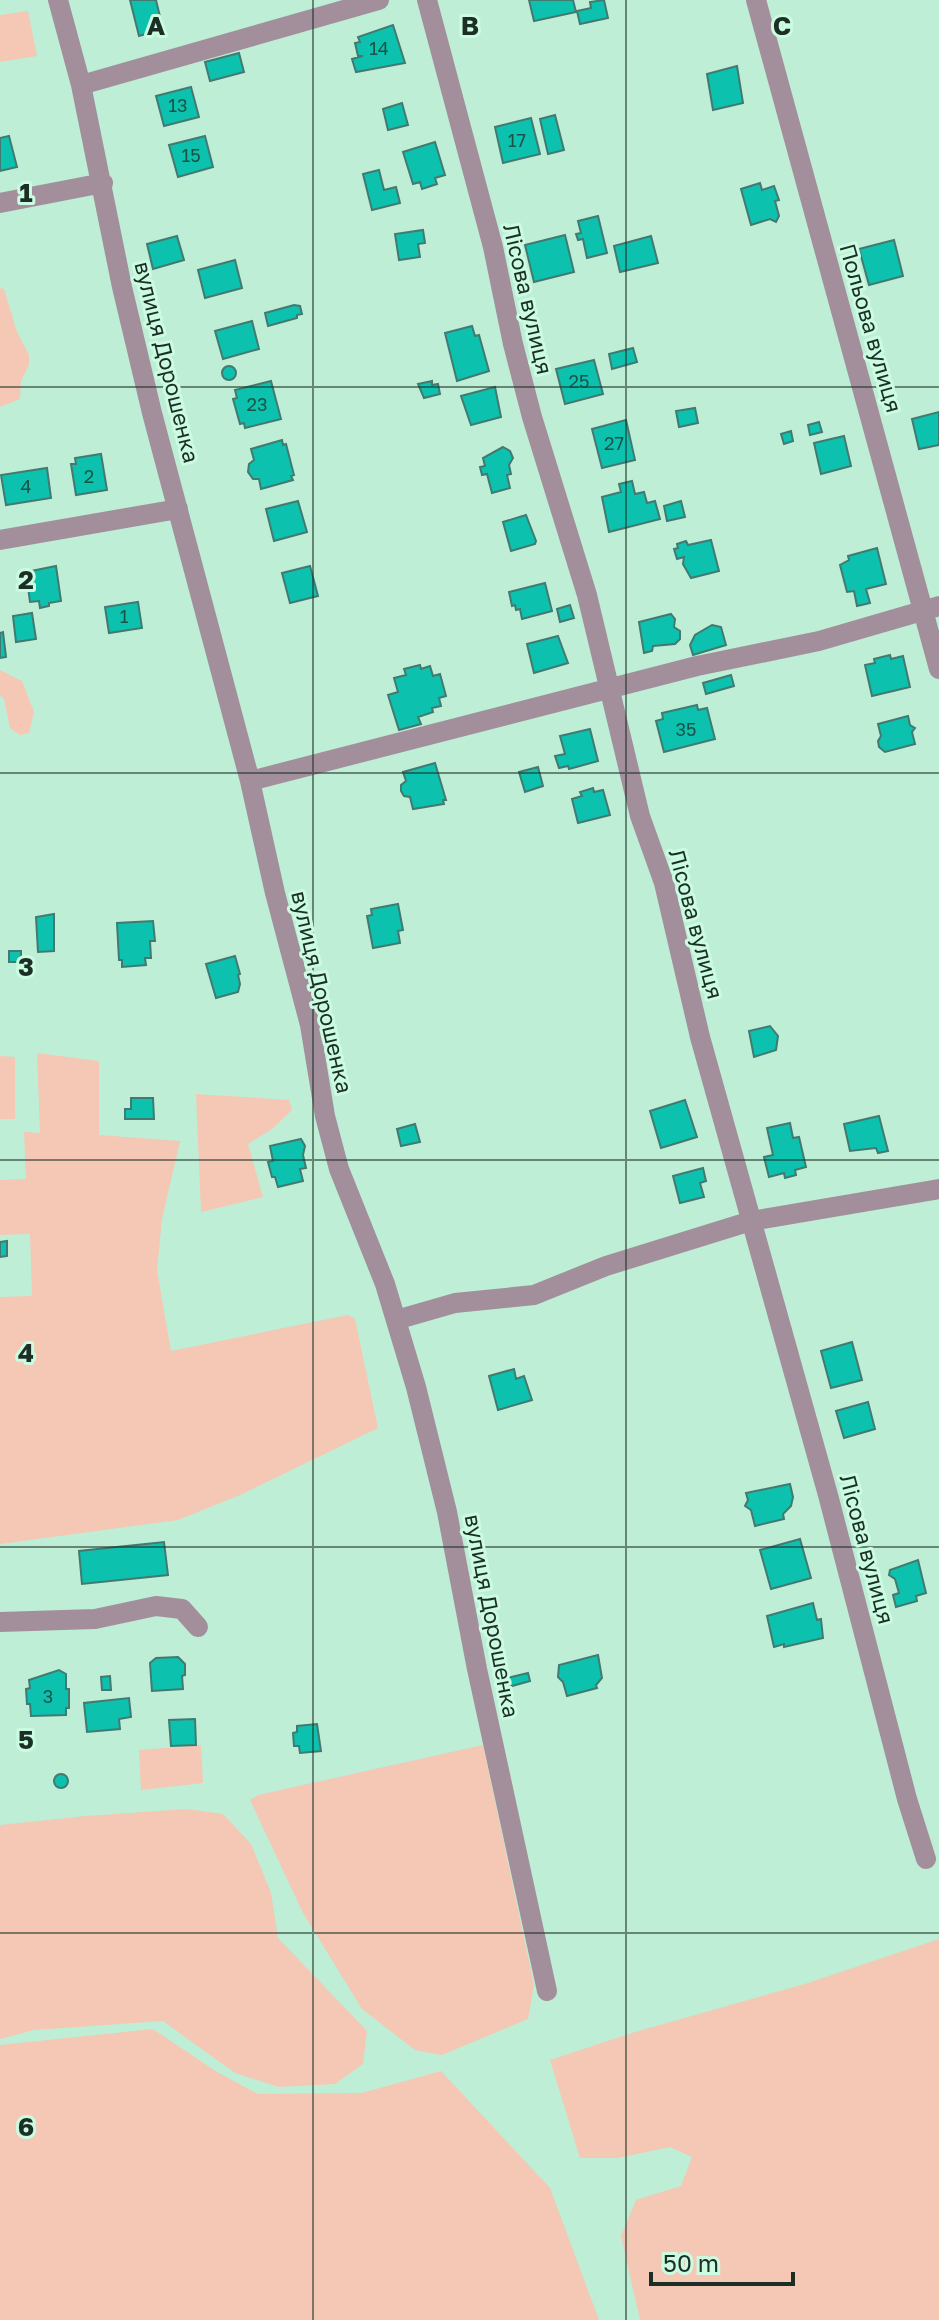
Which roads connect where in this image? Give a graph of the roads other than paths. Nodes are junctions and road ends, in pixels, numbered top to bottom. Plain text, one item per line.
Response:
1 (58, 0) edge
2 (379, 0) edge
3 (427, 0) edge
4 (756, 0) edge
5 (81, 85) junction
6 (103, 183) junction
7 (0, 203) edge
8 (178, 509) junction
9 (0, 540) edge
10 (932, 608) edge
11 (939, 669) edge
12 (610, 688) junction
13 (250, 781) junction
14 (939, 1189) edge
15 (751, 1221) junction
16 (396, 1320) junction
17 (0, 1622) edge
18 (198, 1627) dead end
19 (926, 1859) dead end
20 (547, 1991) dead end

1 - 5 street, вулиця Дорошенка
2 - 5 street
3 - 12 street, Лісова вулиця
4 - 10 street, Польова вулиця
5 - 6 street, вулиця Дорошенка
6 - 7 street
6 - 8 street, вулиця Дорошенка
8 - 9 street
8 - 13 street, вулиця Дорошенка
10 - 11 street, Польова вулиця
10 - 12 street
12 - 13 street
12 - 15 street, Лісова вулиця
13 - 16 street, вулиця Дорошенка
14 - 15 street
15 - 16 street
15 - 19 street, Лісова вулиця
16 - 20 street, вулиця Дорошенка
17 - 18 street

